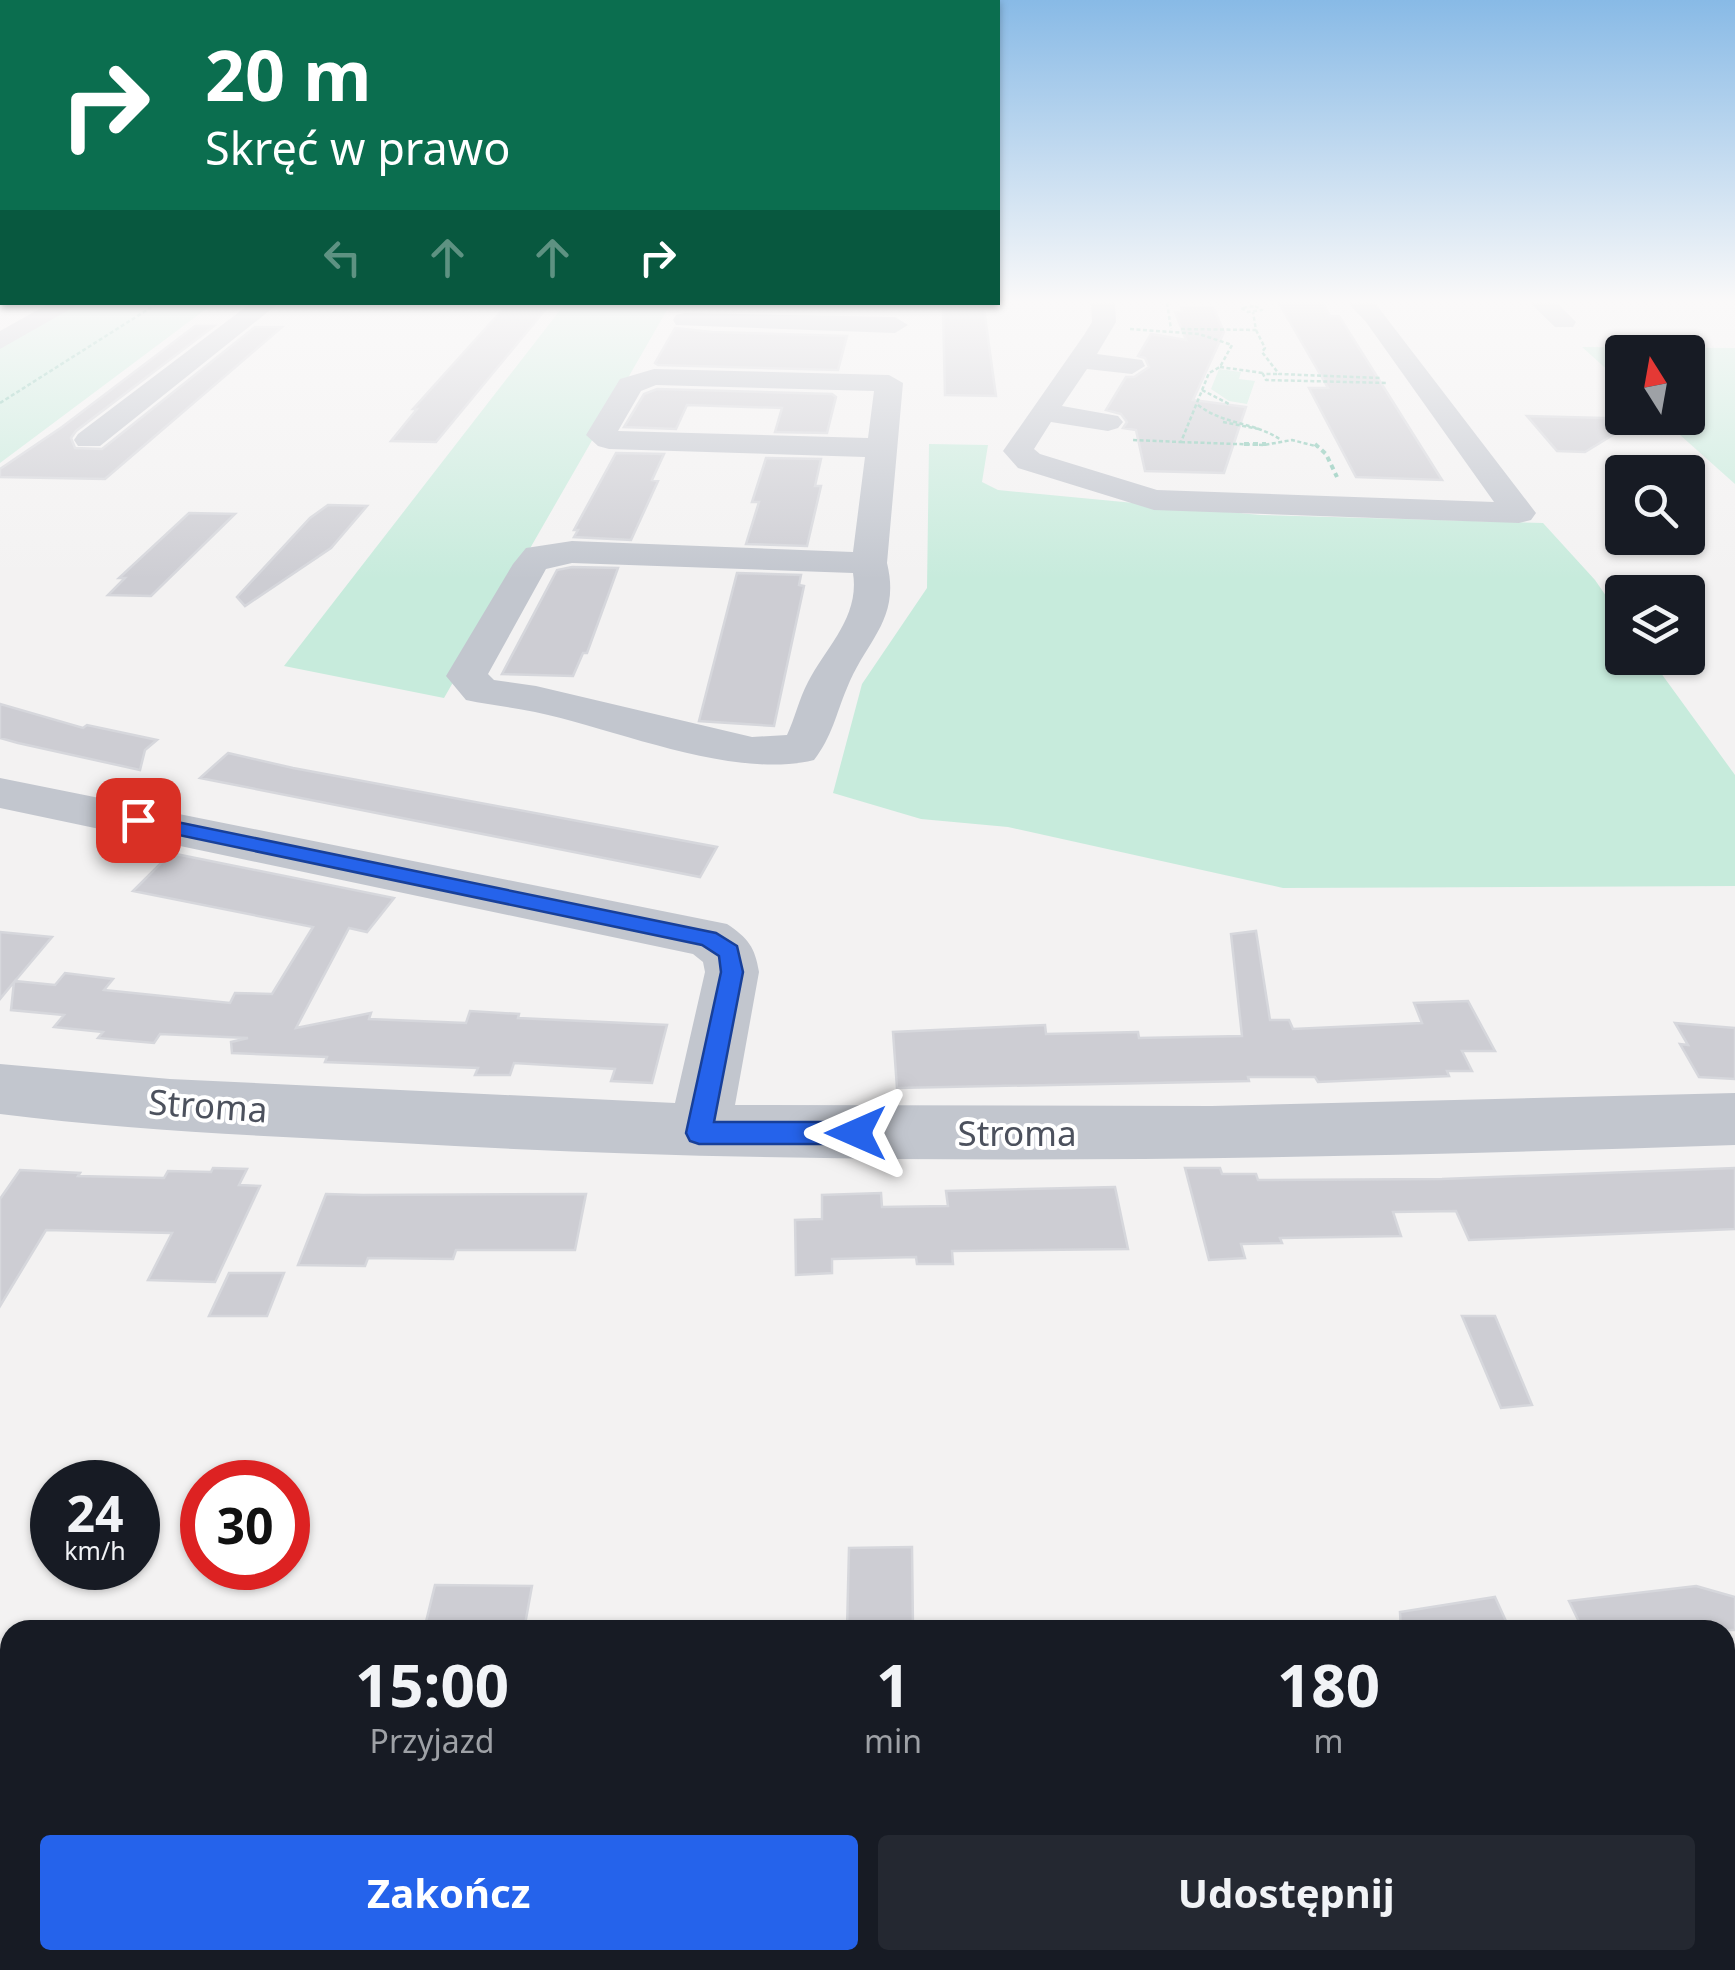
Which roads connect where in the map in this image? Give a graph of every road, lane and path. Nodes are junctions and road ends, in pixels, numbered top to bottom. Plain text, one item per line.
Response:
1 (148, 395) edge
2 (624, 395) edge
3 (888, 395) edge
4 (1063, 395) edge
5 (1201, 395) edge
6 (1211, 395) edge
7 (1391, 395) edge
8 (1401, 395) edge
9 (1419, 395) edge
10 (1423, 395) edge
11 (1425, 399) junction
12 (1228, 404) dead end
13 (1198, 405) junction
14 (1044, 412) junction
15 (1108, 422) dead end
16 (89, 440) dead end
17 (1281, 440) junction
18 (1181, 442) junction
19 (881, 459) junction
20 (589, 460) dead end
21 (1065, 473) junction
22 (1338, 478) dead end
23 (870, 563) junction
24 (0, 793) edge
25 (0, 1089) edge
26 (1735, 1118) edge
27 (699, 1133) junction

1 - 16 street
2 - 19 street
3 - 19 street
4 - 14 street
5 - 13 path
6 - 12 path
7 - 11 path
8 - 11 path
9 - 11 street
10 - 11 street
11 - 21 street
13 - 17 path
13 - 18 path
14 - 15 street
14 - 21 street
17 - 18 path
17 - 22 path
18 - 21 path
19 - 20 street
19 - 23 street
23 - 23 street
24 - 27 street
25 - 27 street, Stroma
26 - 27 street, Stroma

